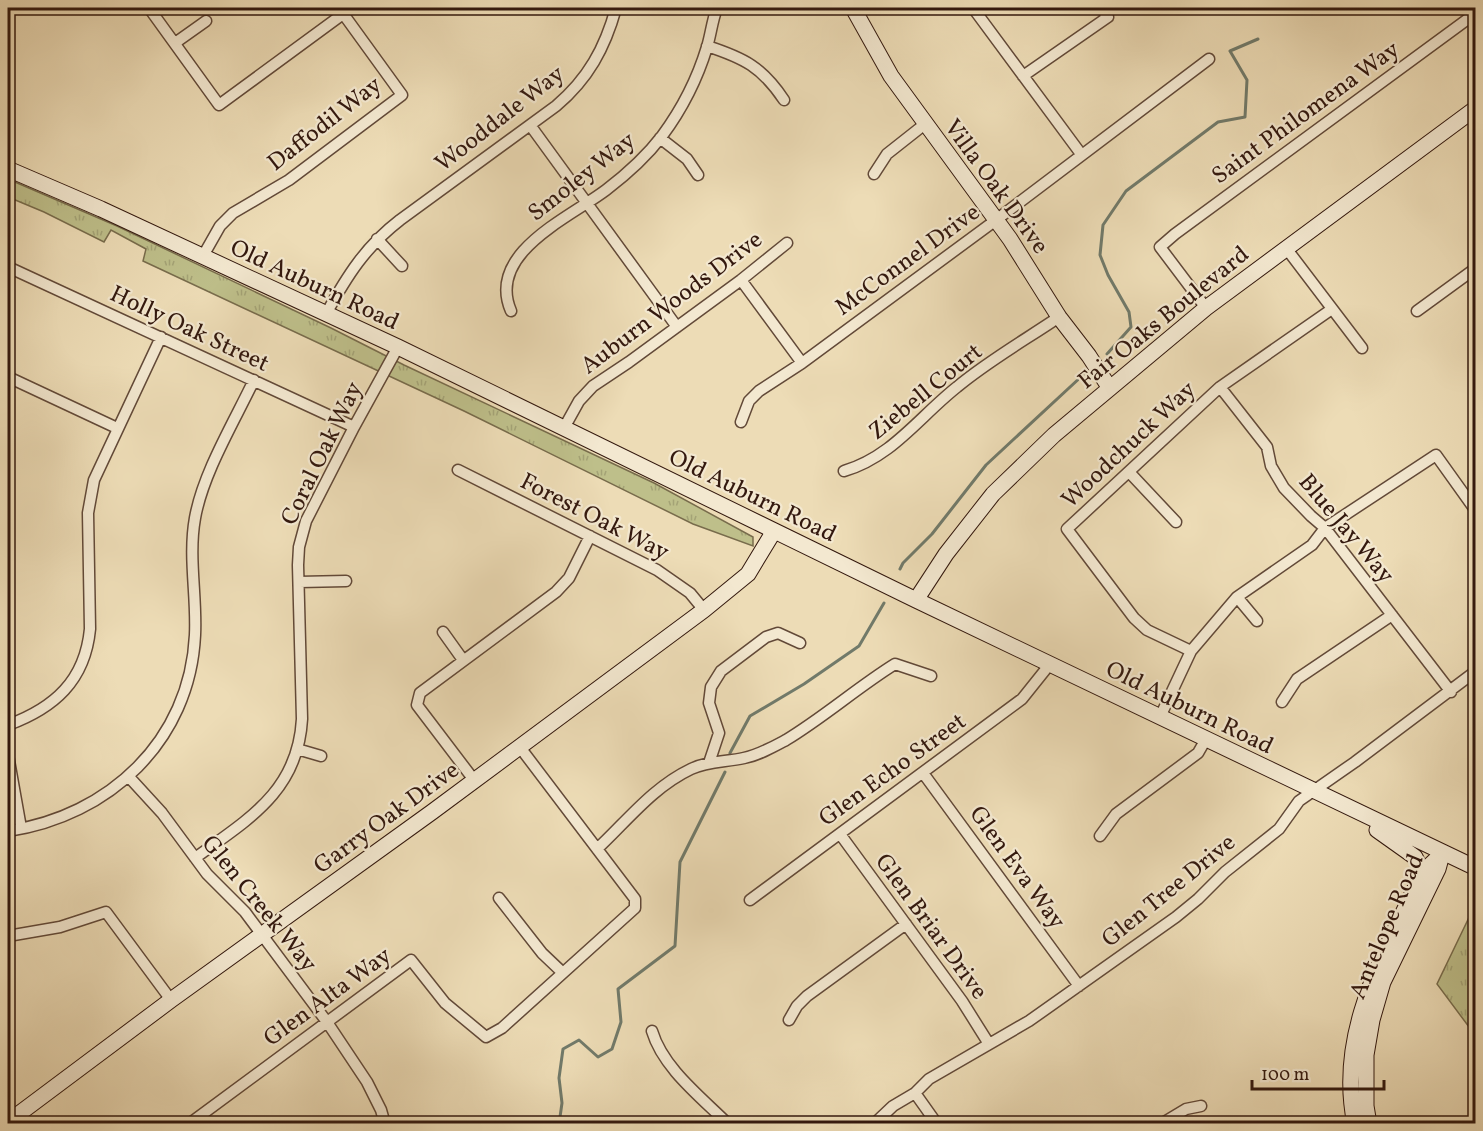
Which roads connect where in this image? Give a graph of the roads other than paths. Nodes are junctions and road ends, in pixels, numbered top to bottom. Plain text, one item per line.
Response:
1 (149, 8) edge
2 (616, 8) edge
3 (717, 8) edge
4 (853, 8) edge
5 (973, 8) edge
6 (1101, 8) edge
7 (341, 11) edge
8 (1476, 13) edge
9 (206, 21) dead end
10 (175, 44) junction
11 (707, 46) junction
12 (1209, 59) dead end
13 (1023, 76) junction
14 (784, 100) dead end
15 (1476, 108) edge
16 (925, 124) junction
17 (530, 125) junction
18 (660, 138) junction
19 (1081, 154) junction
20 (8, 170) edge
21 (874, 174) dead end
22 (698, 175) dead end
23 (588, 203) junction
24 (996, 220) junction
25 (377, 239) junction
26 (787, 243) dead end
27 (1286, 248) junction
28 (203, 256) junction
29 (402, 266) dead end
30 (8, 267) edge
31 (1476, 268) edge
32 (741, 280) junction
33 (1206, 308) junction
34 (1332, 309) junction
35 (1417, 311) dead end
36 (512, 312) dead end
37 (326, 314) junction
38 (1059, 317) junction
39 (677, 327) junction
40 (161, 338) junction
41 (398, 347) junction
42 (1362, 348) dead end
43 (802, 363) junction
44 (8, 377) edge
45 (254, 380) junction
46 (1109, 387) junction
47 (1221, 387) junction
48 (741, 422) dead end
49 (354, 427) junction
50 (117, 428) junction
51 (564, 428) junction
52 (458, 470) dead end
53 (844, 471) dead end
54 (1129, 472) junction
55 (1476, 511) edge
56 (1176, 522) dead end
57 (1325, 528) junction
58 (774, 531) junction
59 (590, 536) junction
60 (346, 580) dead end
61 (299, 582) junction
62 (1237, 597) junction
63 (916, 600) junction
64 (704, 610) junction
65 (1392, 615) junction
66 (1257, 621) dead end
67 (443, 632) dead end
68 (800, 643) dead end
69 (1191, 651) junction
70 (463, 660) junction
71 (1050, 664) junction
72 (1476, 671) edge
73 (931, 676) dead end
74 (1451, 692) junction
75 (1282, 702) dead end
76 (1160, 717) junction
77 (8, 725) edge
78 (1206, 739) junction
79 (519, 746) junction
80 (297, 749) junction
81 (8, 755) edge
82 (321, 756) dead end
83 (709, 763) junction
84 (923, 772) junction
85 (129, 777) junction
86 (474, 780) junction
87 (1314, 792) junction
88 (1359, 813) junction
89 (21, 828) junction
90 (8, 831) edge
91 (840, 834) junction
92 (1100, 836) dead end
93 (597, 849) junction
94 (1443, 853) junction
95 (195, 858) junction
96 (1476, 868) edge
97 (1420, 878) junction
98 (499, 898) dead end
99 (750, 900) dead end
100 (906, 924) junction
101 (8, 936) edge
102 (263, 936) junction
103 (562, 972) junction
104 (1079, 986) junction
105 (171, 1000) junction
106 (789, 1020) dead end
107 (327, 1022) junction
108 (652, 1031) dead end
109 (989, 1044) junction
110 (915, 1093) junction
111 (1201, 1106) dead end
112 (8, 1122) edge
113 (189, 1124) edge
114 (385, 1124) edge
115 (728, 1124) edge
116 (874, 1124) edge
117 (937, 1124) edge
118 (1161, 1124) edge
119 (1355, 1124) edge
120 (1369, 1124) edge

1 - 10 street
2 - 17 street, Wooddale Way
3 - 11 street, Smoley Way
4 - 16 main road, Villa Oak Drive
5 - 13 street
6 - 13 street
7 - 10 street
7 - 28 street, Daffodil Way
8 - 33 street, Saint Philomena Way
9 - 10 street
11 - 14 street
11 - 18 street, Smoley Way
12 - 19 street, McConnel Drive
13 - 19 street
15 - 27 main road, Fair Oaks Boulevard
16 - 21 street
16 - 24 main road, Villa Oak Drive
17 - 23 street
17 - 25 street, Wooddale Way
18 - 22 street
18 - 23 street, Smoley Way
19 - 24 street, McConnel Drive
20 - 28 main road, Old Auburn Road
23 - 36 street, Smoley Way
23 - 39 street
24 - 38 main road, Villa Oak Drive
24 - 43 street, McConnel Drive
25 - 29 street
25 - 37 street, Wooddale Way
26 - 32 street, Auburn Woods Drive
27 - 33 main road, Fair Oaks Boulevard
27 - 34 street
28 - 37 main road, Old Auburn Road
30 - 40 street, Holly Oak Street
31 - 35 street
32 - 39 street, Auburn Woods Drive
32 - 43 street
33 - 46 main road, Fair Oaks Boulevard
34 - 42 street
34 - 47 street, Woodchuck Way
37 - 41 main road, Old Auburn Road
38 - 46 main road, Villa Oak Drive
38 - 53 street, Ziebell Court
39 - 51 street, Auburn Woods Drive
40 - 45 street, Holly Oak Street
40 - 50 street
41 - 49 street, Coral Oak Way
41 - 51 main road, Old Auburn Road
43 - 48 street, McConnel Drive
44 - 50 street
45 - 49 street, Holly Oak Street
45 - 85 street
46 - 63 main road, Fair Oaks Boulevard
47 - 54 street, Woodchuck Way
47 - 57 street, Blue Jay Way
49 - 61 street, Coral Oak Way
50 - 77 street
51 - 58 main road, Old Auburn Road
52 - 59 street, Forest Oak Way
54 - 56 street
54 - 69 street, Woodchuck Way
55 - 57 street
57 - 62 street
57 - 65 street, Blue Jay Way
58 - 63 main road, Old Auburn Road
58 - 64 main road, Garry Oak Drive
59 - 64 street, Forest Oak Way
59 - 70 street
60 - 61 street
61 - 80 street, Coral Oak Way
62 - 66 street
62 - 69 street
63 - 71 main road, Old Auburn Road
64 - 79 main road, Garry Oak Drive
65 - 74 street, Blue Jay Way
65 - 75 street
67 - 70 street
68 - 83 street
69 - 76 street
70 - 86 street
71 - 76 main road, Old Auburn Road
71 - 84 street, Glen Echo Street
72 - 74 street, Glen Tree Drive
73 - 83 street
74 - 87 street, Glen Tree Drive
76 - 78 main road, Old Auburn Road
78 - 87 main road, Old Auburn Road
78 - 92 street
79 - 86 main road, Garry Oak Drive
79 - 93 street
80 - 82 street
80 - 95 street, Coral Oak Way
81 - 89 street
83 - 93 street
84 - 91 street, Glen Echo Street
84 - 104 street, Glen Eva Way
85 - 89 street
85 - 95 street, Glen Creek Way
86 - 102 main road, Garry Oak Drive
87 - 88 main road, Old Auburn Road
87 - 104 street, Glen Tree Drive
88 - 94 main road, Old Auburn Road
88 - 97 main road
89 - 90 street
91 - 99 street, Glen Echo Street
91 - 100 street, Glen Briar Drive
93 - 103 street, Glen Alta Way
94 - 96 main road, Old Auburn Road
94 - 97 main road, Antelope Road
94 - 120 main road, Antelope Road
95 - 102 street, Glen Creek Way
97 - 119 main road, Antelope Road
98 - 103 street
100 - 106 street
100 - 109 street, Glen Briar Drive
101 - 105 street
102 - 105 main road, Garry Oak Drive
102 - 107 street, Glen Creek Way
103 - 107 street, Glen Alta Way
104 - 109 street, Glen Tree Drive
105 - 112 main road, Garry Oak Drive
107 - 113 street, Glen Alta Way
107 - 114 street, Glen Creek Way
108 - 115 street
109 - 110 street, Glen Tree Drive
110 - 116 street, Glen Tree Drive
110 - 117 street
111 - 118 street

